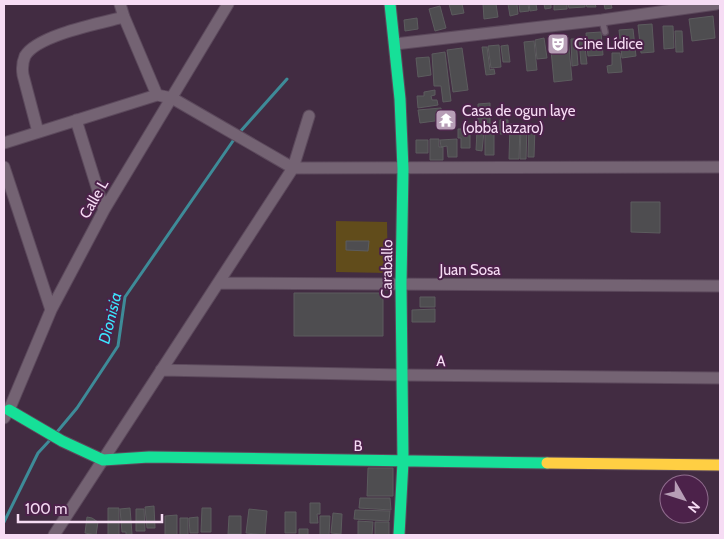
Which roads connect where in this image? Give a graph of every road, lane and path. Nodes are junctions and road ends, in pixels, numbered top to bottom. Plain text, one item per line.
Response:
1 (120, 4) edge
2 (390, 4) edge
3 (716, 4) edge
4 (223, 7) edge
5 (124, 17) junction
6 (602, 20) junction
7 (605, 32) dead end
8 (394, 44) junction
9 (156, 95) junction
10 (172, 98) junction
11 (309, 116) dead end
12 (76, 120) junction
13 (38, 132) junction
14 (4, 143) edge
15 (4, 167) edge
16 (720, 167) edge
17 (293, 168) junction
18 (403, 169) junction
19 (104, 210) junction
20 (219, 283) junction
21 (401, 284) junction
22 (720, 286) edge
23 (50, 310) junction
24 (161, 370) junction
25 (403, 375) junction
26 (720, 378) edge
27 (6, 414) edge
28 (103, 460) junction
29 (402, 462) junction
30 (720, 465) edge
31 (54, 535) edge
32 (399, 535) edge

1 - 5 street
2 - 8 street, Caraballo
3 - 6 street
4 - 10 street, Calle L
5 - 9 street
5 - 13 street
6 - 7 lane
6 - 8 street
8 - 18 street, Caraballo
9 - 10 street
9 - 12 street
10 - 17 street
10 - 19 street, Calle L
11 - 17 street
12 - 13 street
12 - 19 street
13 - 14 street
15 - 23 street
16 - 18 street
17 - 18 street
17 - 20 street
18 - 21 street, Caraballo
19 - 23 street, Calle L
20 - 21 street, Juan Sosa
20 - 24 street
21 - 22 street, Juan Sosa
21 - 25 street, Caraballo
23 - 27 street, Calle L
24 - 25 street, A
24 - 28 street
25 - 26 street, A
25 - 29 street, Caraballo
27 - 28 street, B
28 - 29 street, B
28 - 31 street
29 - 30 street, B
29 - 32 street, Caraballo

